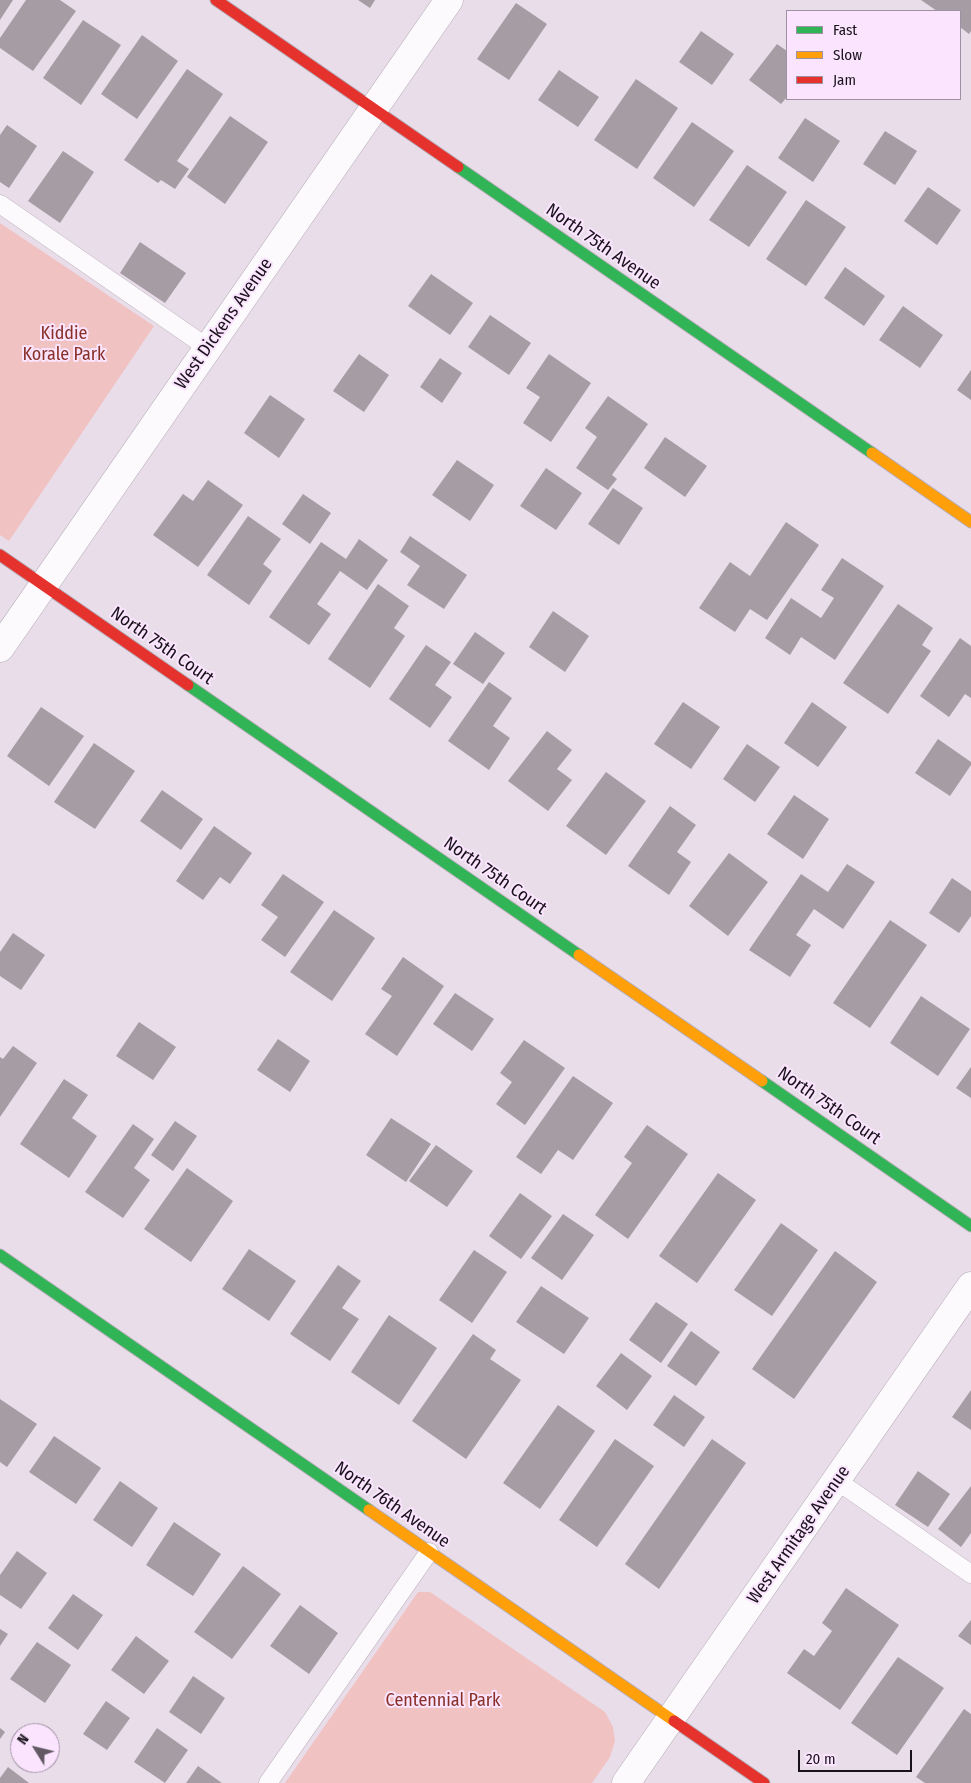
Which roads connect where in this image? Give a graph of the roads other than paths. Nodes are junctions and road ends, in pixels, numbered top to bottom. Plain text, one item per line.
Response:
1 (216, 0) edge
2 (448, 0) edge
3 (374, 109) junction
4 (0, 204) edge
5 (208, 348) junction
6 (971, 522) edge
7 (0, 555) edge
8 (44, 585) junction
9 (0, 648) edge
10 (971, 1226) edge
11 (0, 1255) edge
12 (971, 1286) edge
13 (836, 1480) junction
14 (429, 1552) junction
15 (971, 1574) edge
16 (671, 1719) junction
17 (268, 1783) edge
18 (626, 1783) edge
19 (764, 1783) edge

1 - 3 street, North 75th Avenue
2 - 3 street, West Dickens Avenue
3 - 5 street, West Dickens Avenue
3 - 6 street, North 75th Avenue
4 - 5 lane
5 - 8 street, West Dickens Avenue
7 - 8 street, North 75th Court
8 - 9 street, West Dickens Avenue
8 - 10 street, North 75th Court
11 - 14 street, North 76th Avenue
12 - 13 street, West Armitage Avenue
13 - 15 lane
13 - 16 street, West Armitage Avenue
14 - 16 street, North 76th Avenue
14 - 17 lane
16 - 18 street, West Armitage Avenue
16 - 19 street, North 76th Avenue

